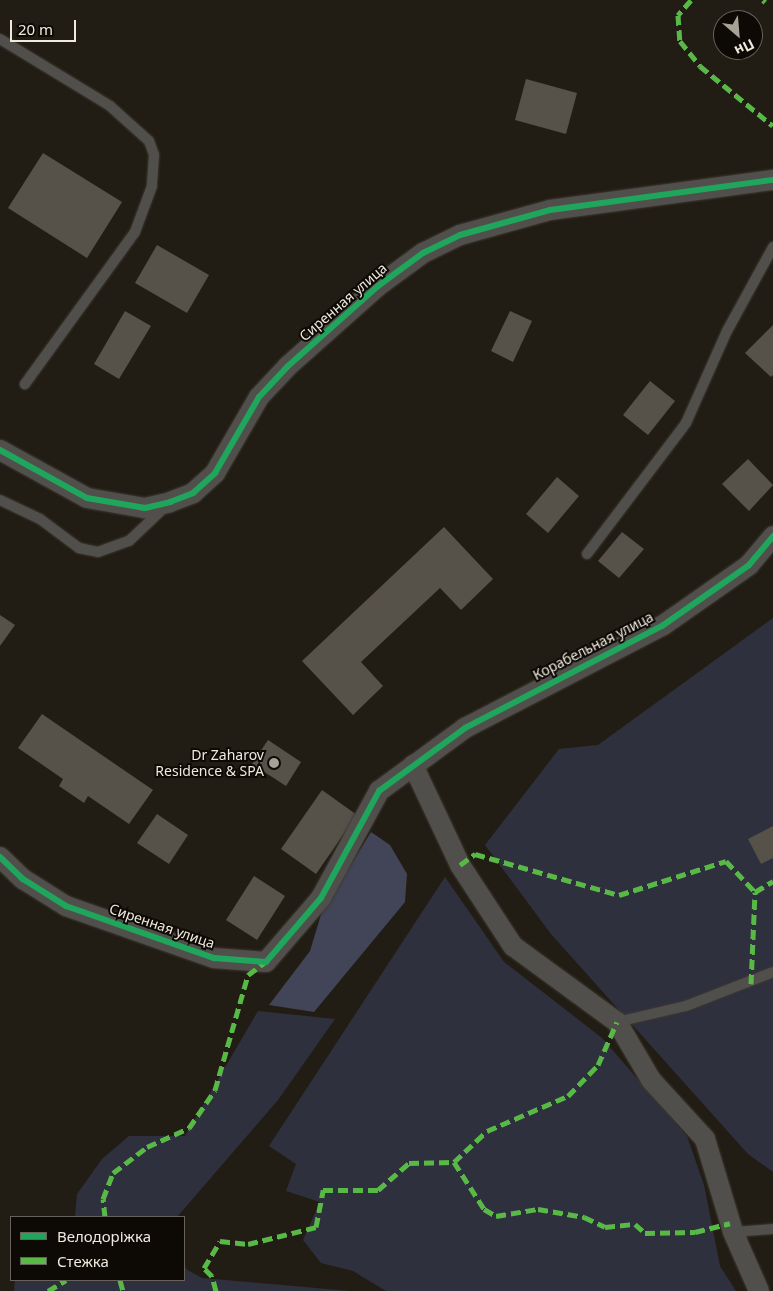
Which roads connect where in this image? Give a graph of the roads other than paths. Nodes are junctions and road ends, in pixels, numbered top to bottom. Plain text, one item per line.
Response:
1 (0, 39) edge
2 (773, 180) edge
3 (773, 247) edge
4 (25, 384) dead end
5 (0, 450) edge
6 (0, 500) edge
7 (170, 502) junction
8 (773, 536) edge
9 (587, 554) dead end
10 (413, 765) junction
11 (0, 857) edge
12 (773, 972) edge
13 (616, 1022) junction
14 (773, 1229) edge
15 (733, 1232) junction
16 (759, 1291) edge

1 - 4 lane
2 - 7 street, Сиренная улица
3 - 9 lane
5 - 7 street, Сиренная улица
6 - 7 lane
8 - 10 street, Корабельная улица
10 - 11 street, Сиренная улица
10 - 13 street
12 - 13 lane
13 - 15 street
14 - 15 lane
15 - 16 street

